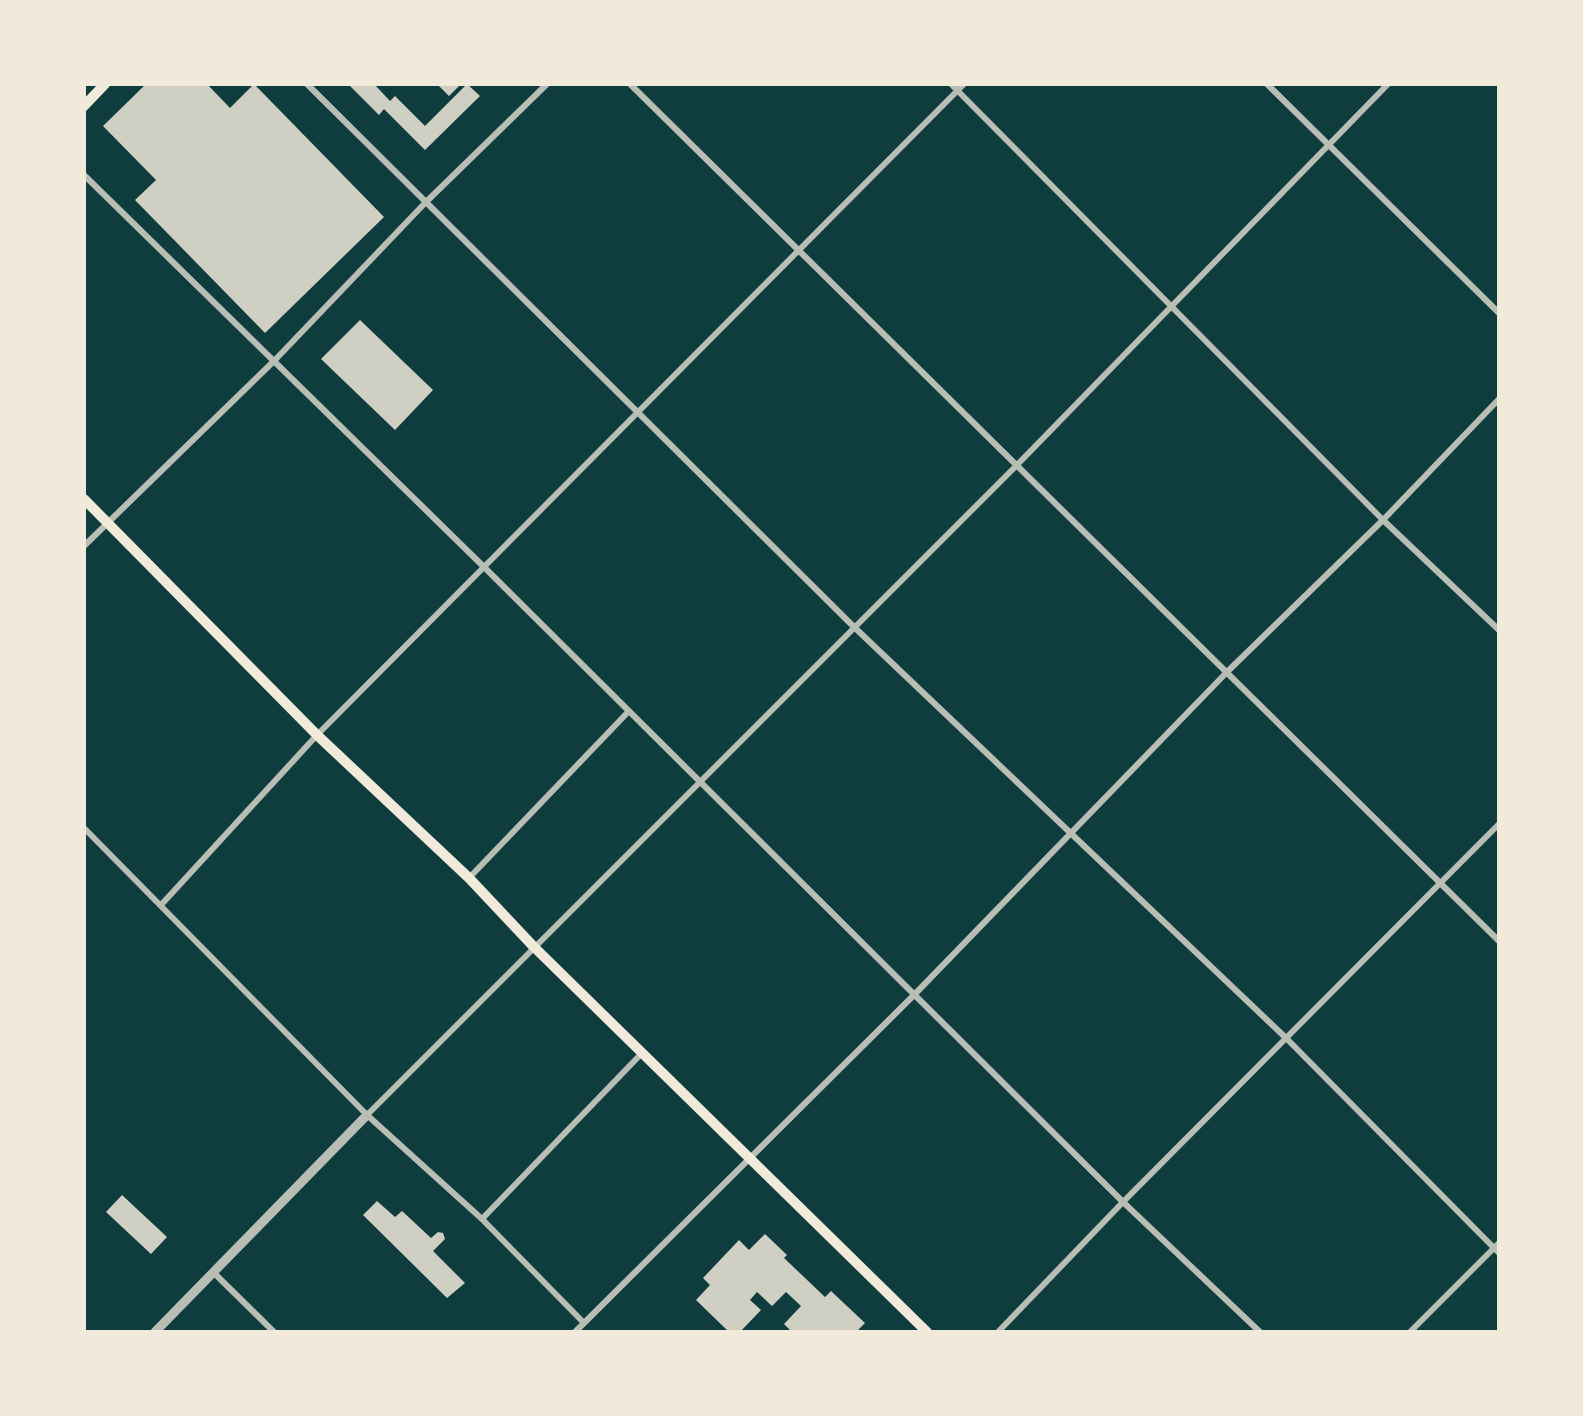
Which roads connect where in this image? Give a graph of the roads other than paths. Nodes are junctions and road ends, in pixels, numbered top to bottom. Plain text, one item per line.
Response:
1 (105, 84) edge
2 (308, 84) edge
3 (547, 84) edge
4 (630, 84) edge
5 (951, 84) edge
6 (964, 84) edge
7 (1267, 84) edge
8 (1388, 84) edge
9 (958, 91) junction
10 (84, 106) edge
11 (1328, 146) junction
12 (84, 175) edge
13 (426, 203) junction
14 (800, 252) junction
15 (1170, 305) junction
16 (1499, 313) edge
17 (275, 360) junction
18 (1499, 399) edge
19 (639, 410) junction
20 (1016, 466) junction
21 (84, 499) edge
22 (1383, 520) junction
23 (107, 522) junction
24 (84, 546) edge
25 (485, 568) junction
26 (853, 626) junction
27 (1499, 630) edge
28 (1227, 672) junction
29 (629, 711) junction
30 (317, 735) junction
31 (699, 781) junction
32 (1499, 824) edge
33 (84, 828) edge
34 (1068, 834) junction
35 (469, 878) junction
36 (1440, 884) junction
37 (161, 904) junction
38 (1499, 941) edge
39 (533, 946) junction
40 (914, 995) junction
41 (1286, 1038) junction
42 (642, 1053) junction
43 (367, 1115) junction
44 (750, 1159) junction
45 (1123, 1202) junction
46 (482, 1219) junction
47 (1497, 1248) edge
48 (213, 1272) junction
49 (584, 1323) junction
50 (155, 1332) edge
51 (274, 1332) edge
52 (575, 1332) edge
53 (927, 1332) edge
54 (998, 1332) edge
55 (1260, 1332) edge
56 (1410, 1332) edge

1 - 10 main road
2 - 13 street
3 - 13 street
4 - 14 street
5 - 9 street
6 - 9 street
7 - 11 street
8 - 11 street
9 - 14 street
9 - 15 street
11 - 15 street
11 - 16 street
12 - 17 street
13 - 17 street
13 - 19 street
14 - 19 street
14 - 20 street
15 - 20 street
15 - 22 street
17 - 23 street
17 - 25 street
18 - 22 street
19 - 25 street
19 - 26 street
20 - 26 street
20 - 28 street
21 - 23 main road
22 - 27 street
22 - 28 street
23 - 24 street
23 - 30 main road
25 - 29 street
25 - 30 street
26 - 31 street
26 - 34 street
28 - 34 street
28 - 36 street
29 - 31 street
29 - 35 street
30 - 35 main road
30 - 37 street
31 - 39 street
31 - 40 street
32 - 36 street
33 - 37 street
34 - 40 street
34 - 41 street
35 - 39 main road
36 - 38 street
36 - 41 street
37 - 43 street
39 - 42 main road
39 - 43 street
40 - 44 street
40 - 45 street
41 - 45 street
41 - 47 street
42 - 44 main road
42 - 46 street
43 - 46 street
43 - 48 street
44 - 49 street
44 - 53 main road
45 - 54 street
45 - 55 street
46 - 49 street
47 - 56 street
48 - 50 street
48 - 51 street
49 - 52 street

